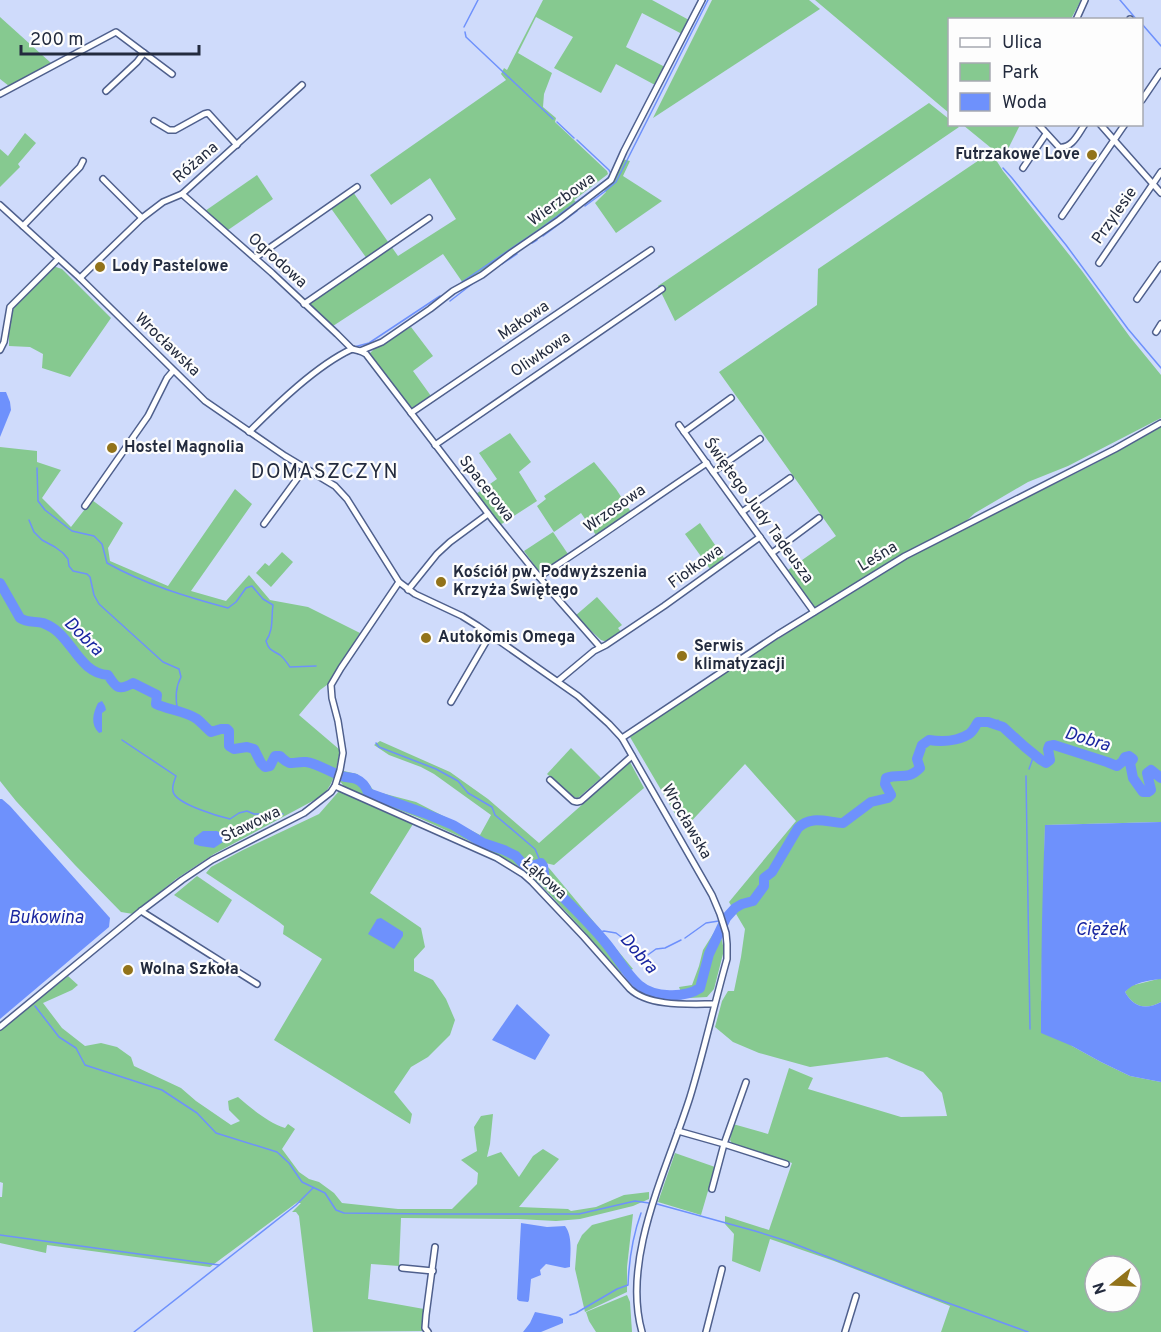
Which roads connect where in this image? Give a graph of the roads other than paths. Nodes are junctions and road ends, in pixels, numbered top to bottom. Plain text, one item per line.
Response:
1 (702, 0) edge
2 (1085, 0) edge
3 (1077, 18) edge
4 (144, 53) junction
5 (1161, 72) edge
6 (172, 74) dead end
7 (302, 85) dead end
8 (106, 91) dead end
9 (0, 94) edge
10 (1143, 99) edge
11 (154, 121) dead end
12 (1040, 126) edge
13 (1084, 126) edge
14 (1102, 126) edge
15 (1124, 126) edge
16 (1046, 134) junction
17 (1114, 140) junction
18 (237, 145) junction
19 (83, 161) dead end
20 (1023, 168) dead end
21 (1161, 172) edge
22 (104, 179) dead end
23 (1153, 184) junction
24 (357, 187) dead end
25 (1161, 193) edge
26 (182, 194) junction
27 (0, 205) edge
28 (1062, 216) dead end
29 (142, 218) junction
30 (429, 218) dead end
31 (23, 226) junction
32 (651, 250) dead end
33 (255, 258) junction
34 (58, 259) junction
35 (1099, 263) dead end
36 (1161, 265) edge
37 (80, 278) junction
38 (662, 288) dead end
39 (1137, 300) dead end
40 (304, 304) junction
41 (1161, 324) edge
42 (1156, 332) dead end
43 (0, 350) edge
44 (351, 350) junction
45 (360, 351) junction
46 (173, 371) junction
47 (731, 398) dead end
48 (411, 413) junction
49 (1161, 423) edge
50 (679, 425) dead end
51 (249, 432) junction
52 (684, 432) junction
53 (760, 439) dead end
54 (435, 445) junction
55 (706, 463) junction
56 (305, 468) junction
57 (713, 472) junction
58 (790, 478) dead end
59 (85, 506) dead end
60 (742, 512) junction
61 (488, 514) junction
62 (819, 518) dead end
63 (264, 524) dead end
64 (760, 537) junction
65 (772, 553) junction
66 (539, 577) junction
67 (399, 582) junction
68 (408, 590) junction
69 (814, 612) junction
70 (490, 635) junction
71 (600, 647) junction
72 (558, 681) junction
73 (451, 702) dead end
74 (622, 738) junction
75 (632, 756) junction
76 (550, 780) dead end
77 (335, 786) junction
78 (141, 911) junction
79 (257, 984) dead end
80 (714, 1004) junction
81 (0, 1027) edge
82 (746, 1082) dead end
83 (678, 1131) junction
84 (724, 1144) junction
85 (786, 1164) dead end
86 (712, 1189) dead end
87 (435, 1247) dead end
88 (402, 1268) dead end
89 (722, 1269) dead end
90 (433, 1271) junction
91 (856, 1296) dead end
92 (428, 1332) edge
93 (642, 1332) edge
94 (706, 1332) edge
95 (845, 1332) edge

1 - 45 street, Wierzbowa
2 - 3 street
4 - 6 street
4 - 8 street
4 - 9 street
5 - 10 street
7 - 18 street, Różana
11 - 18 street, Różana
12 - 16 street
13 - 16 street
14 - 17 street, Przylesie
15 - 17 street
16 - 20 street
17 - 23 street, Przylesie
17 - 28 street
18 - 26 street, Różana
19 - 31 street
21 - 23 street, Przylesie
22 - 29 street
23 - 25 street, Przylesie
23 - 35 street, Przylesie
24 - 33 street
26 - 29 street, Różana
26 - 33 street, Ogrodowa
27 - 31 street, Wrocławska
29 - 37 street, Różana
30 - 40 street
31 - 34 street, Wrocławska
32 - 48 street, Makowa
33 - 40 street, Ogrodowa
34 - 37 street, Wrocławska
34 - 43 street
36 - 39 street
37 - 46 street, Wrocławska
38 - 54 street, Oliwkowa
40 - 44 street, Ogrodowa
41 - 42 street
44 - 45 street
44 - 51 street
45 - 48 street, Spacerowa
46 - 51 street, Wrocławska
46 - 59 street
47 - 52 street
48 - 54 street, Spacerowa
49 - 69 street, Leśna
50 - 52 street, Świętego Judy Tadeusza
51 - 56 street, Wrocławska
52 - 55 street, Świętego Judy Tadeusza
53 - 57 street
54 - 61 street, Spacerowa
55 - 57 street, Świętego Judy Tadeusza
55 - 66 street, Wrzosowa
56 - 63 street
56 - 67 street, Wrocławska
57 - 60 street, Świętego Judy Tadeusza
58 - 60 street
60 - 64 street, Świętego Judy Tadeusza
61 - 66 street, Spacerowa
61 - 68 street
62 - 65 street
64 - 65 street, Świętego Judy Tadeusza
64 - 71 street, Fiołkowa
65 - 69 street, Świętego Judy Tadeusza
66 - 71 street, Spacerowa
67 - 68 street, Wrocławska
67 - 77 street, Stawowa
68 - 70 street, Wrocławska
69 - 74 street, Leśna
70 - 72 street, Wrocławska
70 - 73 street
71 - 72 street, Fiołkowa
72 - 74 street, Wrocławska
74 - 75 street, Wrocławska
75 - 76 street
75 - 80 street, Wrocławska
77 - 78 street, Stawowa
77 - 80 street, Łąkowa
78 - 79 street
78 - 81 street, Stawowa
80 - 83 street, Wrocławska
82 - 84 street
83 - 84 street
83 - 93 street, Wrocławska
84 - 85 street
84 - 86 street
87 - 90 street
88 - 90 street
89 - 94 street
90 - 92 street
91 - 95 street

